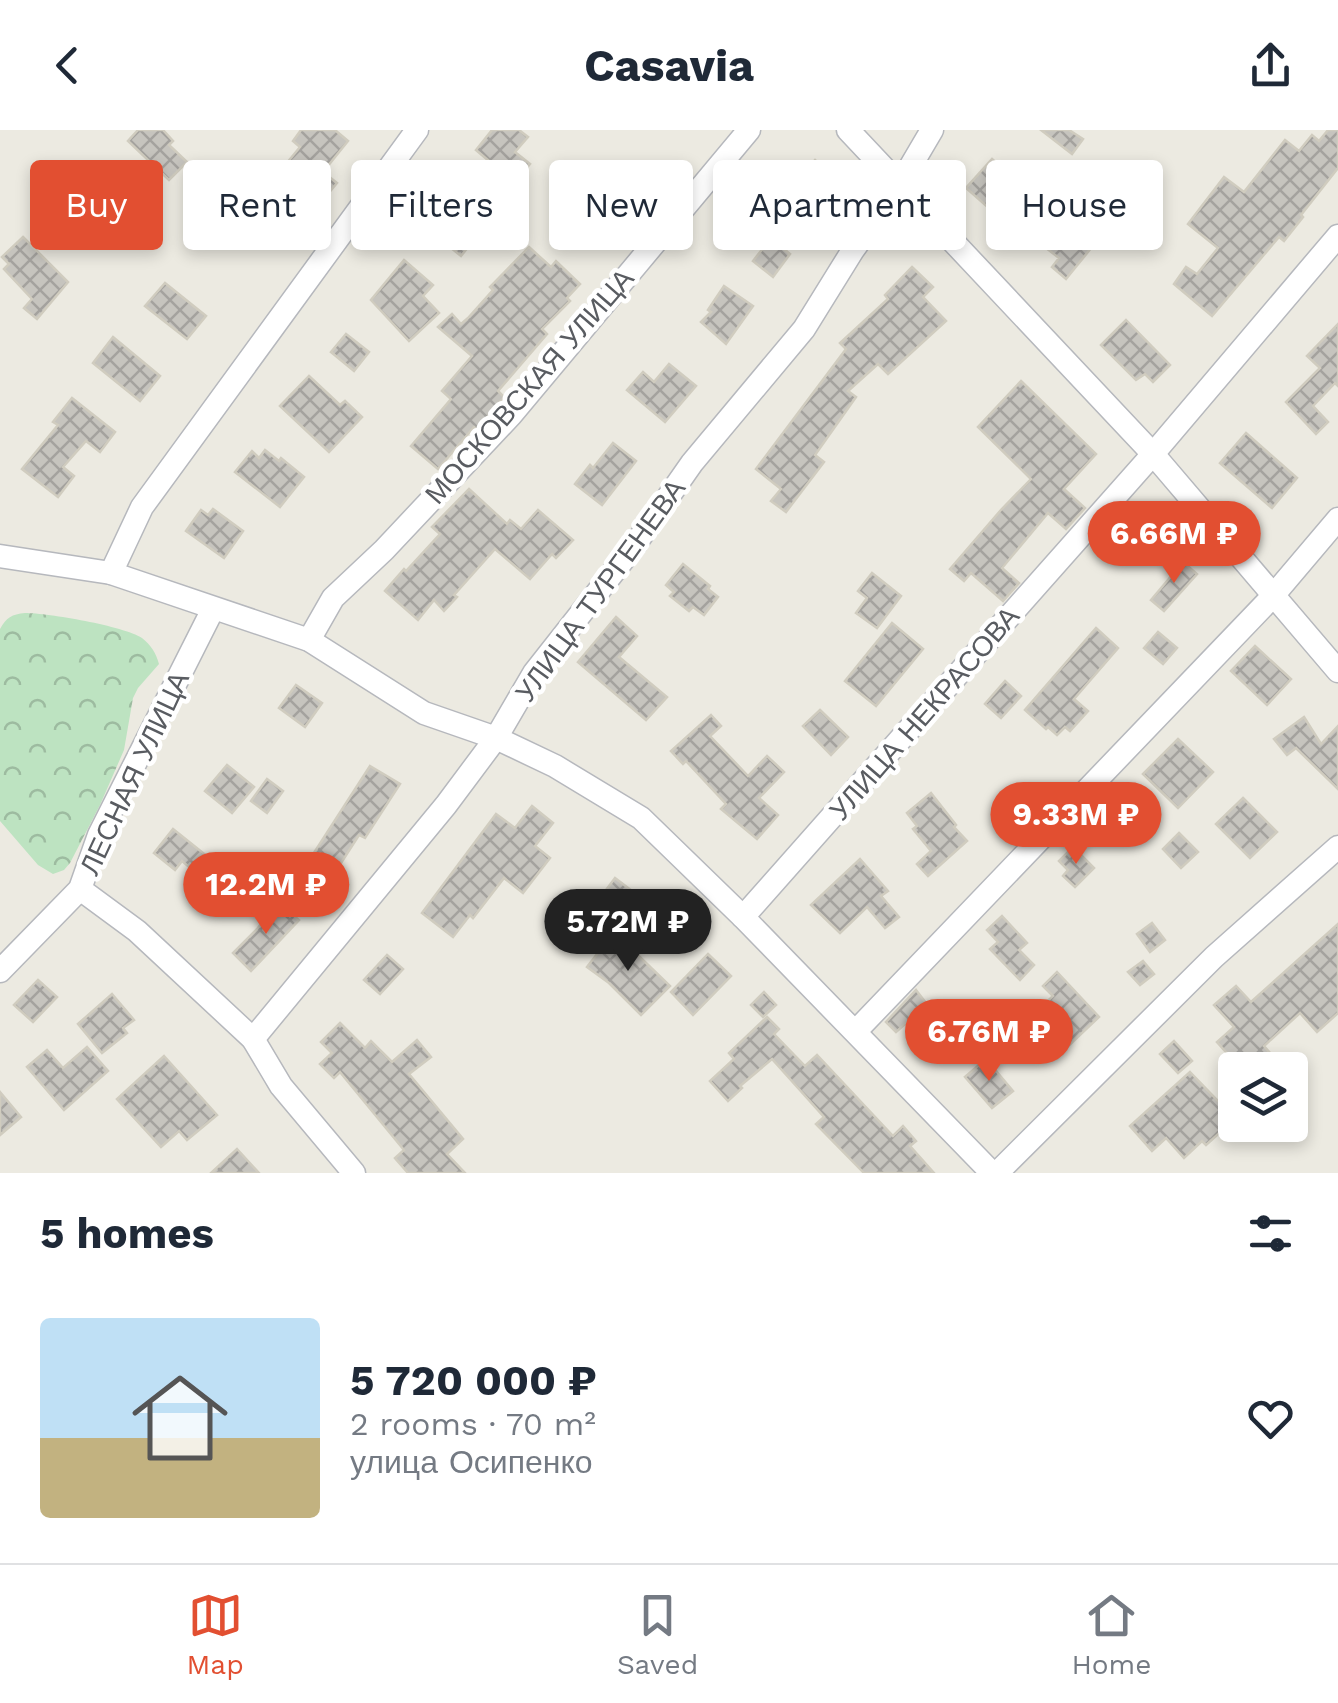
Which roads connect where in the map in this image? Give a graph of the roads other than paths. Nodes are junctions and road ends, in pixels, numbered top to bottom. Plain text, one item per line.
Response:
1 (418, 130) edge
2 (749, 130) edge
3 (848, 130) edge
4 (932, 130) edge
5 (876, 160) edge
6 (915, 160) edge
7 (1338, 236) edge
8 (852, 250) edge
9 (960, 250) edge
10 (1153, 454) junction
11 (1338, 519) edge
12 (0, 556) edge
13 (111, 574) junction
14 (1272, 596) junction
15 (213, 609) junction
16 (309, 640) junction
17 (1338, 672) edge
18 (496, 738) junction
19 (1338, 847) edge
20 (80, 890) junction
21 (744, 917) junction
22 (0, 972) edge
23 (856, 1031) junction
24 (253, 1039) junction
25 (354, 1173) edge
26 (994, 1173) edge

1 - 13 street
2 - 16 street, МОСКОВСКАЯ УЛИЦА
3 - 5 street
4 - 6 street, УЛИЦА ТУРГЕНЕВА
7 - 10 street, УЛИЦА НЕКРАСОВА
8 - 18 street, УЛИЦА ТУРГЕНЕВА
9 - 10 street
10 - 14 street
10 - 21 street, УЛИЦА НЕКРАСОВА
11 - 14 street
12 - 13 street
13 - 15 street
14 - 17 street
14 - 23 street
15 - 16 street
15 - 20 street, ЛЕСНАЯ УЛИЦА
16 - 18 street
18 - 21 street
18 - 24 street, УЛИЦА ТУРГЕНЕВА
19 - 26 street
20 - 22 street, ЛЕСНАЯ УЛИЦА
20 - 24 street
21 - 23 street
23 - 26 street
24 - 25 street

